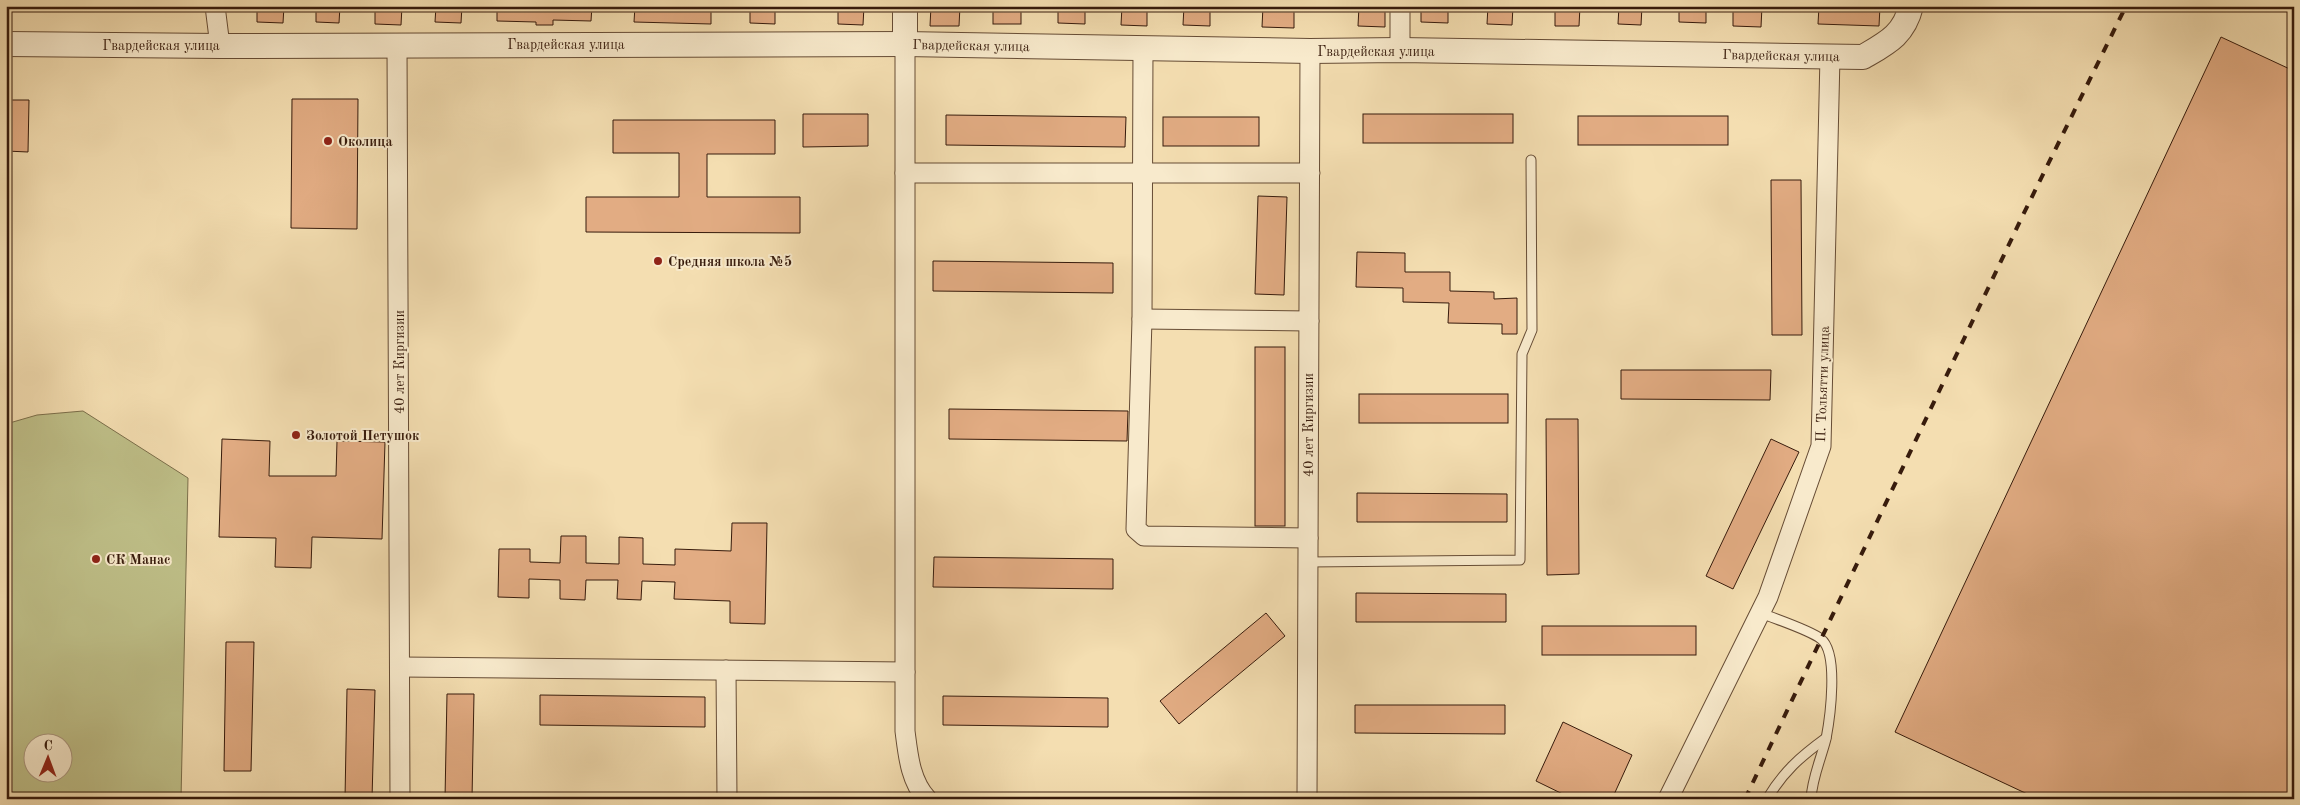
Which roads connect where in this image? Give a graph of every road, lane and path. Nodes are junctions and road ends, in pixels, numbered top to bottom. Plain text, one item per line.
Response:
1 (216, 6) edge
2 (905, 6) edge
3 (1400, 6) edge
4 (1911, 6) edge
5 (6, 44) edge
6 (905, 44) junction
7 (398, 45) junction
8 (220, 46) junction
9 (1143, 48) junction
10 (1400, 50) junction
11 (1310, 51) junction
12 (1830, 56) junction
13 (1531, 160) dead end
14 (905, 173) junction
15 (1142, 174) junction
16 (1310, 174) junction
17 (1142, 319) junction
18 (1309, 321) junction
19 (1308, 538) junction
20 (1308, 562) junction
21 (1761, 613) junction
22 (400, 667) junction
23 (726, 670) junction
24 (905, 672) junction
25 (1826, 738) junction
26 (400, 799) edge
27 (727, 799) edge
28 (927, 799) edge
29 (1307, 799) edge
30 (1668, 799) edge
31 (1767, 799) edge
32 (1812, 799) edge

1 - 8 street
2 - 6 street
3 - 10 street
4 - 12 street, Гвардейская улица
5 - 8 street, Гвардейская улица
6 - 7 street, Гвардейская улица
6 - 9 street, Гвардейская улица
6 - 14 street
7 - 8 street, Гвардейская улица
7 - 22 street, 40 лет Киргизии
9 - 11 street, Гвардейская улица
9 - 15 street
10 - 11 street, Гвардейская улица
10 - 12 street, Гвардейская улица
11 - 16 street, 40 лет Киргизии
12 - 21 street, П. Тольятти улица
13 - 20 lane
14 - 15 street
14 - 24 street
15 - 16 street
15 - 17 street
16 - 18 street, 40 лет Киргизии
17 - 18 street
17 - 19 street
18 - 19 street, 40 лет Киргизии
19 - 20 street, 40 лет Киргизии
20 - 29 street, 40 лет Киргизии
21 - 25 lane
21 - 30 street, П. Тольятти улица
22 - 23 street
22 - 26 street, 40 лет Киргизии
23 - 24 street
23 - 27 street
24 - 28 street
25 - 31 lane
25 - 32 lane

